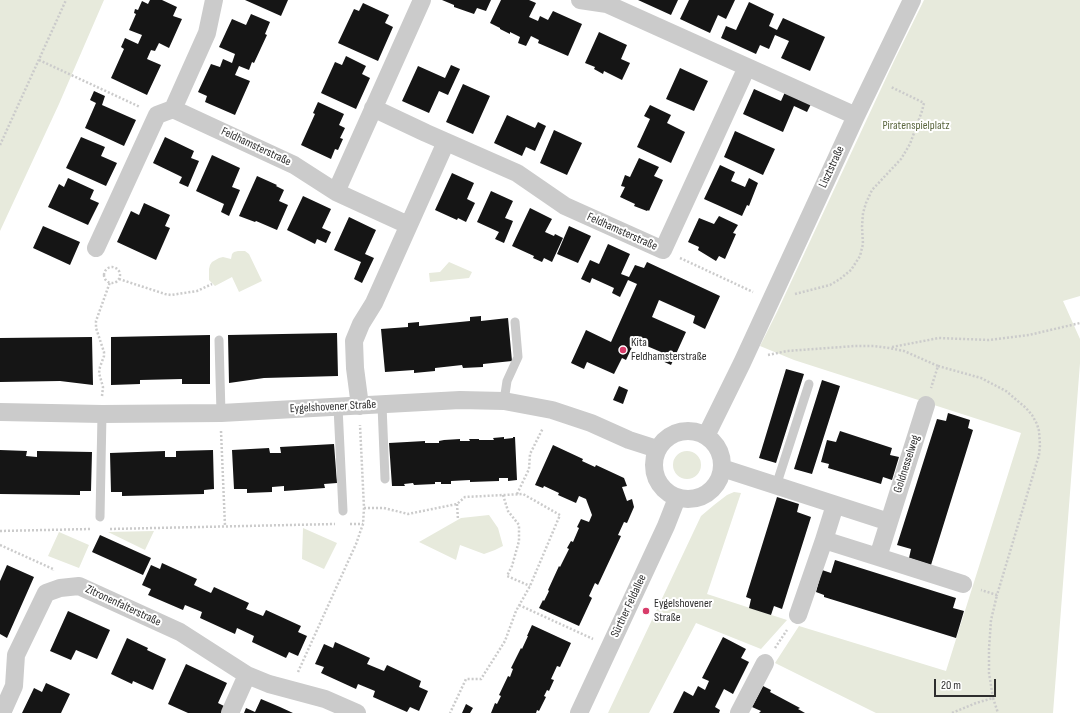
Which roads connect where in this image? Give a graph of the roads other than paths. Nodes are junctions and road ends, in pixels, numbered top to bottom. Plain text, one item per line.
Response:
1 (214, 0) edge
2 (422, 0) edge
3 (580, 0) edge
4 (912, 0) edge
5 (747, 67) junction
6 (373, 108) junction
7 (165, 112) junction
8 (856, 116) junction
9 (446, 142) junction
10 (336, 192) junction
11 (408, 225) junction
12 (96, 248) dead end
13 (515, 322) dead end
14 (219, 340) dead end
15 (809, 384) dead end
16 (504, 401) junction
17 (382, 405) junction
18 (926, 405) road end
19 (360, 406) junction
20 (338, 407) junction
21 (0, 412) edge
22 (220, 413) junction
23 (102, 414) junction
24 (706, 436) junction
25 (657, 450) junction
26 (722, 468) junction
27 (385, 480) dead end
28 (776, 486) junction
29 (677, 498) junction
30 (835, 505) junction
31 (343, 511) dead end
32 (100, 518) dead end
33 (888, 522) junction
34 (824, 540) junction
35 (878, 557) junction
36 (963, 584) road end
37 (798, 615) road end
38 (765, 663) road end
39 (247, 675) junction
40 (2, 713) edge
41 (230, 713) edge
42 (357, 713) edge
43 (579, 713) edge
44 (739, 713) edge

1 - 7 street
2 - 6 street
3 - 5 street
4 - 8 street, Lisztstraße
5 - 8 street
5 - 9 street, Feldhamsterstraße
6 - 9 street, Feldhamsterstraße
6 - 10 street
7 - 10 street, Feldhamsterstraße
7 - 12 street
8 - 24 street, Lisztstraße
9 - 11 street
10 - 11 street, Feldhamsterstraße
11 - 19 street
13 - 16 lane
14 - 22 lane
15 - 28 lane
16 - 17 street, Eygelshovener Straße
16 - 25 street, Eygelshovener Straße
17 - 19 street, Eygelshovener Straße
17 - 27 lane
18 - 33 street, Goldnesselweg
19 - 20 street, Eygelshovener Straße
20 - 22 street, Eygelshovener Straße
20 - 31 lane
21 - 23 street, Eygelshovener Straße
22 - 23 street, Eygelshovener Straße
23 - 32 lane
24 - 25 street
24 - 26 street
25 - 29 street
26 - 28 street
26 - 29 street
28 - 30 street
29 - 43 street, Sürther Feldallee
30 - 33 street
30 - 34 street
33 - 35 street, Goldnesselweg
34 - 35 street
34 - 37 street
35 - 36 street
38 - 44 street
39 - 40 street, Zitronenfalterstraße
39 - 41 street
39 - 42 street, Zitronenfalterstraße

